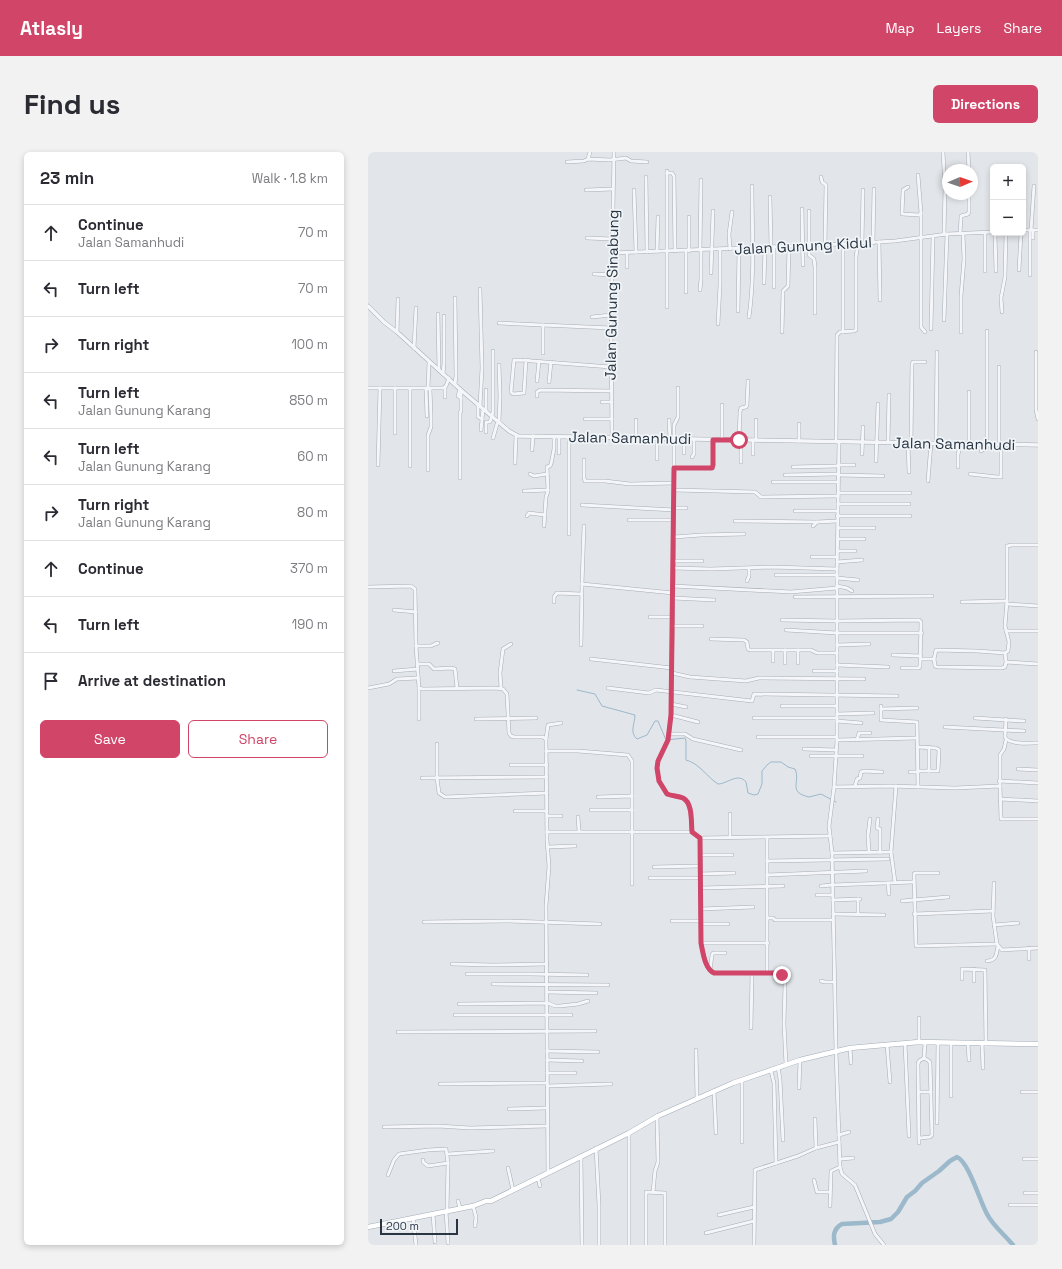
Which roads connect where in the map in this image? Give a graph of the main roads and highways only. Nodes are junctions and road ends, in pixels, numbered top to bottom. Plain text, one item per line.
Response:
1 (1038, 1044) edge
2 (368, 1227) edge

1 - 2 main road

